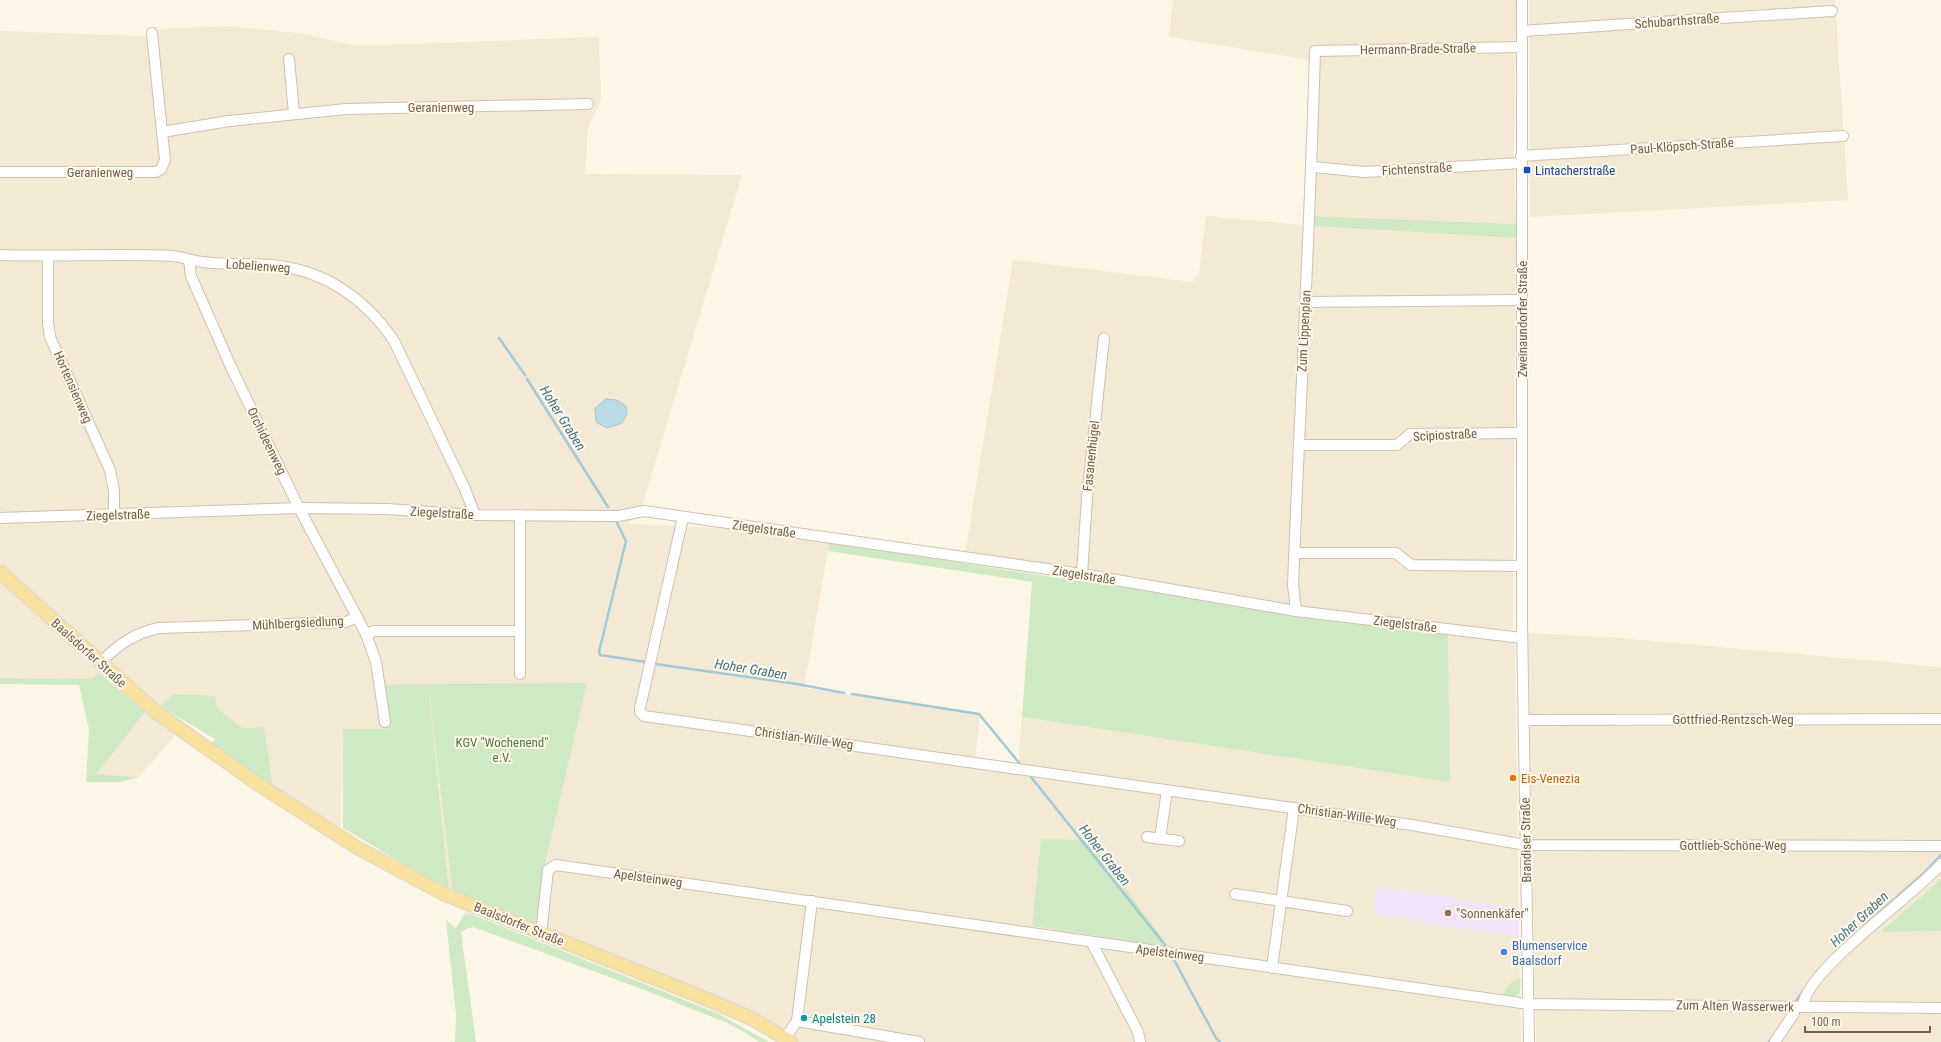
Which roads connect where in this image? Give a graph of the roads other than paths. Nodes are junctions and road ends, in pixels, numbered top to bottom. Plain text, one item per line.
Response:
1 (1522, 0) edge
2 (1832, 11) dead end
3 (1522, 31) junction
4 (152, 33) dead end
5 (1522, 47) junction
6 (1315, 51) joint
7 (289, 59) dead end
8 (588, 104) dead end
9 (294, 113) junction
10 (162, 132) junction
11 (1843, 136) dead end
12 (1521, 159) junction
13 (1313, 167) junction
14 (0, 172) edge
15 (0, 255) edge
16 (48, 256) junction
17 (189, 260) junction
18 (1522, 300) junction
19 (1305, 302) junction
20 (1104, 338) dead end
21 (1522, 433) junction
22 (1299, 445) junction
23 (299, 508) junction
24 (520, 514) junction
25 (114, 515) junction
26 (475, 515) junction
27 (683, 517) junction
28 (0, 518) edge
29 (1294, 553) junction
30 (1521, 566) junction
31 (0, 572) edge
32 (1082, 574) junction
33 (1296, 611) junction
34 (357, 617) junction
35 (519, 631) junction
36 (366, 634) junction
37 (1522, 638) junction
38 (100, 663) junction
39 (520, 674) dead end
40 (1941, 719) edge
41 (1524, 720) junction
42 (385, 722) dead end
43 (1167, 790) junction
44 (1294, 808) junction
45 (1147, 837) dead end
46 (1160, 839) junction
47 (1179, 841) dead end
48 (1526, 845) junction
49 (1941, 846) edge
50 (1941, 864) edge
51 (1235, 894) dead end
52 (1282, 900) junction
53 (812, 901) junction
54 (1347, 911) dead end
55 (541, 934) junction
56 (1092, 943) junction
57 (1272, 968) junction
58 (1528, 1004) junction
59 (1798, 1007) junction
60 (1941, 1008) edge
61 (797, 1022) junction
62 (788, 1040) edge
63 (919, 1042) edge
64 (1140, 1042) edge
65 (1529, 1042) edge
66 (1775, 1042) edge

1 - 3 street, Zweinaundorfer Straße
2 - 3 street, Schubarthstraße
3 - 5 street, Zweinaundorfer Straße
4 - 10 street, Geranienweg
5 - 6 street, Hermann-Brade-Straße
5 - 12 street, Zweinaundorfer Straße
6 - 13 street, Zum Lippenplan
7 - 9 street
8 - 9 street, Geranienweg
9 - 10 street, Geranienweg
10 - 14 street, Geranienweg
11 - 12 street, Paul-Klöpsch-Straße
12 - 13 street, Fichtenstraße
12 - 18 street, Zweinaundorfer Straße
13 - 19 street, Zum Lippenplan
15 - 16 street, Lobelienweg
16 - 17 street, Lobelienweg
16 - 25 street, Hortensienweg
17 - 23 street, Orchideenweg
17 - 26 street, Lobelienweg
18 - 19 street
18 - 21 street, Zweinaundorfer Straße
19 - 22 street, Zum Lippenplan
20 - 32 street, Fasanenhügel
21 - 22 street, Scipiostraße
21 - 30 street, Zweinaundorfer Straße
22 - 29 street, Zum Lippenplan
23 - 25 street, Ziegelstraße
23 - 26 street, Ziegelstraße
23 - 34 street, Orchideenweg
24 - 26 street, Ziegelstraße
24 - 27 street, Ziegelstraße
24 - 35 street
25 - 28 street, Ziegelstraße
27 - 32 street, Ziegelstraße
27 - 43 street, Christian-Wille-Weg
29 - 30 street
29 - 33 street, Zum Lippenplan
30 - 37 street, Zweinaundorfer Straße
31 - 38 main road, Baalsdorfer Straße
32 - 33 street, Ziegelstraße
33 - 37 street, Ziegelstraße
34 - 36 street, Mühlbergsiedlung
34 - 38 street, Mühlbergsiedlung
35 - 36 street
35 - 39 street
36 - 42 street
37 - 41 street, Brandiser Straße
38 - 55 main road, Baalsdorfer Straße
40 - 41 street, Gottfried-Rentzsch-Weg
41 - 48 street, Brandiser Straße
43 - 44 street, Christian-Wille-Weg
43 - 46 street
44 - 48 street, Christian-Wille-Weg
44 - 52 street
45 - 46 street
46 - 47 street
48 - 49 street, Gottlieb-Schöne-Weg
48 - 58 street, Brandiser Straße
50 - 59 street
51 - 52 street
52 - 54 street
52 - 57 street
53 - 55 street, Apelsteinweg
53 - 56 street, Apelsteinweg
53 - 61 street
55 - 62 main road, Baalsdorfer Straße
56 - 57 street, Apelsteinweg
56 - 64 street
57 - 58 street, Apelsteinweg
58 - 59 street, Zum Alten Wasserwerk
58 - 65 street, Brandiser Straße
59 - 60 street, Zum Alten Wasserwerk
59 - 66 street
61 - 62 street
61 - 63 street

